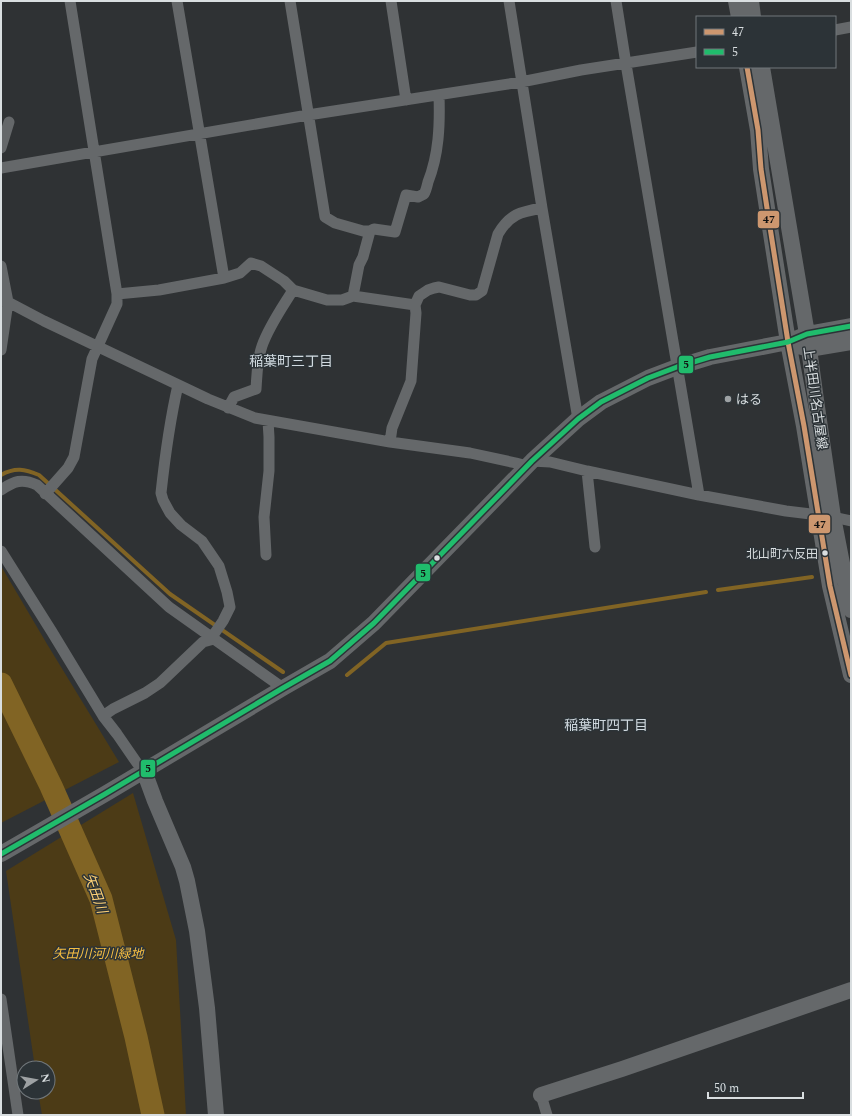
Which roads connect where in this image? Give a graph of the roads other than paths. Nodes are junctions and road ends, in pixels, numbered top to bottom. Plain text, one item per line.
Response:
1 (70, 1) edge
2 (177, 1) edge
3 (290, 1) edge
4 (392, 1) edge
5 (508, 1) edge
6 (616, 1) edge
7 (736, 1) edge
8 (751, 1) edge
9 (739, 16) edge
10 (754, 16) edge
11 (851, 27) edge
12 (836, 30) edge
13 (696, 52) edge
14 (626, 64) junction
15 (747, 68) edge
16 (762, 68) edge
17 (521, 82) junction
18 (439, 95) junction
19 (406, 100) junction
20 (308, 115) junction
21 (9, 122) dead end
22 (199, 134) junction
23 (1, 148) edge
24 (94, 152) junction
25 (1, 168) edge
26 (542, 208) junction
27 (370, 231) junction
28 (1, 266) edge
29 (224, 278) junction
30 (293, 290) junction
31 (117, 294) junction
32 (353, 296) junction
33 (5, 301) edge
34 (415, 305) junction
35 (851, 326) edge
36 (788, 342) junction
37 (808, 342) junction
38 (851, 342) edge
39 (97, 346) junction
40 (1, 350) edge
41 (677, 367) junction
42 (178, 385) junction
43 (228, 408) junction
44 (578, 419) junction
45 (268, 421) junction
46 (390, 442) junction
47 (530, 464) junction
48 (587, 472) junction
49 (1, 490) edge
50 (47, 492) junction
51 (699, 495) junction
52 (826, 516) junction
53 (851, 521) edge
54 (596, 547) dead end
55 (1, 551) edge
56 (266, 555) dead end
57 (849, 590) edge
58 (851, 610) edge
59 (213, 636) junction
60 (851, 675) edge
61 (283, 688) junction
62 (103, 716) junction
63 (139, 774) junction
64 (1, 854) edge
65 (851, 990) edge
66 (1, 999) edge
67 (541, 1095) joint
68 (18, 1115) edge
69 (216, 1115) edge
70 (548, 1115) edge

1 - 24 street
2 - 22 street
3 - 20 street
4 - 19 street
5 - 17 street
6 - 14 street
7 - 9 street
8 - 10 street
11 - 12 street
13 - 14 street
14 - 17 street
14 - 41 street
15 - 36 street, 上半田川名古屋線
16 - 37 street, 上半田川名古屋線
17 - 18 street
17 - 26 street
18 - 19 street
18 - 27 street
19 - 20 street
20 - 22 street
20 - 27 street
21 - 23 street
22 - 24 street
22 - 29 street
24 - 25 street
24 - 31 street
26 - 34 street
26 - 44 street
27 - 32 street
28 - 33 street
29 - 30 street
29 - 31 street
30 - 32 street
30 - 43 street
31 - 39 street
32 - 34 street
33 - 39 street
33 - 40 street
34 - 46 street
35 - 37 street
36 - 37 street
36 - 41 street
36 - 52 street, 上半田川名古屋線
37 - 38 street
37 - 52 street, 上半田川名古屋線
39 - 42 street
39 - 50 street
41 - 44 street
41 - 51 street
42 - 43 street
42 - 59 street
43 - 45 street
44 - 47 street
45 - 46 street
45 - 56 street
46 - 47 street
47 - 48 street
47 - 61 street
48 - 51 street
48 - 54 street
49 - 50 street
50 - 59 street
51 - 52 street
52 - 53 street
52 - 57 street, 上半田川名古屋線
52 - 60 street, 上半田川名古屋線
55 - 62 street
57 - 58 street, 上半田川名古屋線
59 - 61 street
59 - 62 street
61 - 63 street
62 - 63 street
63 - 64 street
63 - 69 street
65 - 67 street
66 - 68 street
67 - 70 street

